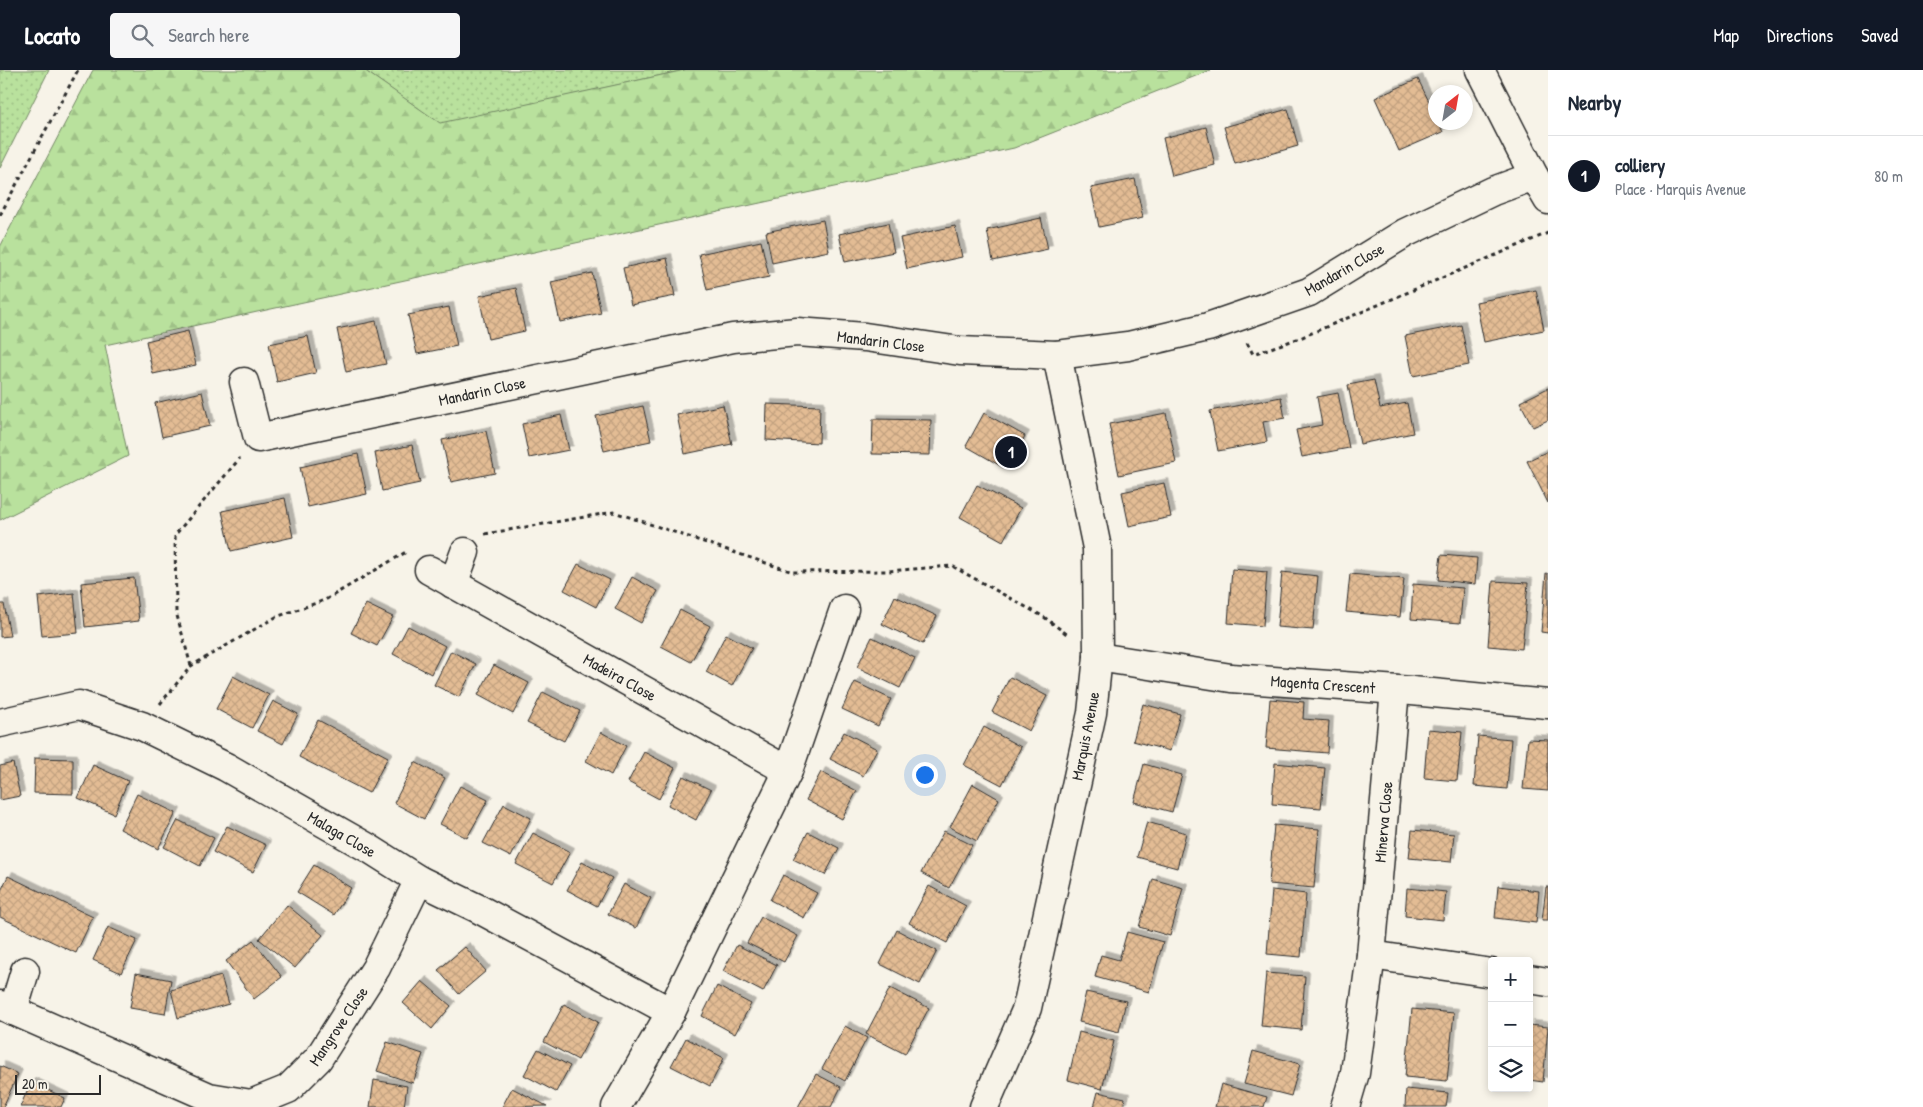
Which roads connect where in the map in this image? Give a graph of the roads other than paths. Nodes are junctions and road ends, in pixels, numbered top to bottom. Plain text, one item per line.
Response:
1 (1480, 70) edge
2 (1534, 176) junction
3 (1548, 200) edge
4 (1057, 356) junction
5 (244, 382) dead end
6 (472, 544) road end
7 (429, 570) dead end
8 (453, 584) junction
9 (844, 608) dead end
10 (1098, 657) junction
11 (1395, 690) junction
12 (1548, 704) edge
13 (0, 723) edge
14 (788, 771) junction
15 (419, 880) junction
16 (1370, 955) junction
17 (25, 971) dead end
18 (1488, 973) edge
19 (1533, 980) edge
20 (1548, 982) edge
21 (7, 1008) edge
22 (671, 1012) junction
23 (616, 1107) edge
24 (984, 1107) edge
25 (1345, 1107) edge

1 - 2 street
2 - 3 street
2 - 4 street, Mandarin Close
4 - 5 street, Mandarin Close
4 - 10 street, Marquis Avenue
6 - 8 street
7 - 8 street, Madeira Close
8 - 14 street, Madeira Close
9 - 14 street
10 - 11 street, Magenta Crescent
10 - 24 street, Marquis Avenue
11 - 12 street, Magenta Crescent
11 - 16 street, Minerva Close
13 - 15 street, Malaga Close
14 - 22 street
15 - 21 street, Mangrove Close
15 - 22 street, Malaga Close
16 - 18 street
16 - 25 street, Minerva Close
17 - 21 street, Mangrove Close
19 - 20 street
22 - 23 street

